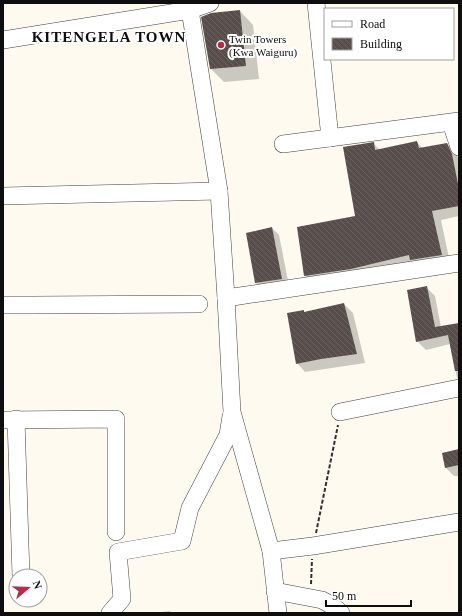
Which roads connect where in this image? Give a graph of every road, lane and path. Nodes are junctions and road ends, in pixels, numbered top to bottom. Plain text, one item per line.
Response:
1 (210, 3) edge
2 (316, 3) edge
3 (190, 10) junction
4 (3, 40) edge
5 (455, 122) edge
6 (330, 138) junction
7 (283, 144) dead end
8 (459, 147) edge
9 (219, 191) junction
10 (3, 196) edge
11 (459, 263) edge
12 (226, 298) junction
13 (3, 304) edge
14 (199, 304) dead end
15 (459, 388) edge
16 (232, 412) junction
17 (340, 412) joint
18 (9, 420) edge
19 (459, 522) edge
20 (116, 532) dead end
21 (313, 546) junction
22 (271, 551) junction
23 (19, 568) edge
24 (275, 590) junction
25 (310, 597) junction
26 (110, 613) edge
27 (278, 613) edge
28 (341, 613) edge

1 - 3 street
2 - 6 street
3 - 4 street
3 - 9 street
5 - 6 street
5 - 8 street
6 - 7 street
9 - 10 street
9 - 12 street
11 - 12 street
12 - 16 street
13 - 14 street
15 - 17 street
16 - 22 street
16 - 26 street
17 - 21 path
18 - 20 street
18 - 23 street
19 - 21 street
21 - 22 street
21 - 25 path
22 - 24 street
24 - 25 street
24 - 27 street
25 - 28 street

